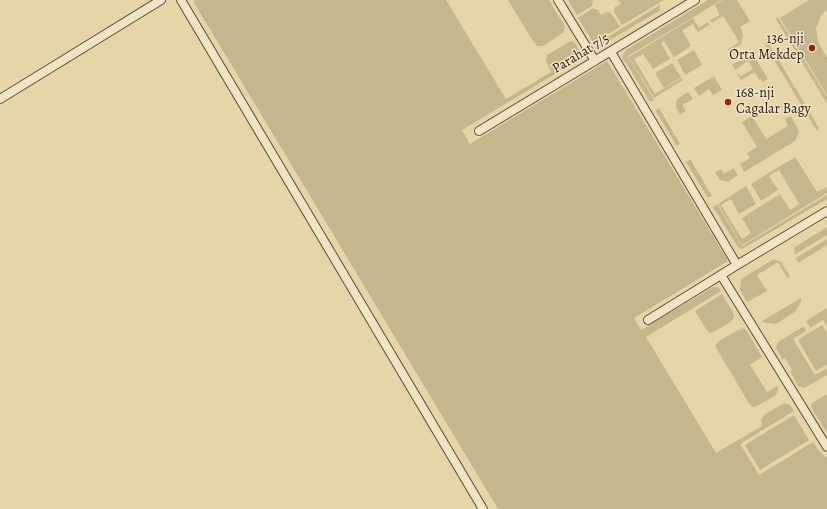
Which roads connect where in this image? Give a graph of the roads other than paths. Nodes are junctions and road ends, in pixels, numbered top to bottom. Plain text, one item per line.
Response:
1 (161, 0) edge
2 (181, 0) edge
3 (558, 0) edge
4 (696, 0) edge
5 (611, 52) junction
6 (595, 61) junction
7 (0, 99) edge
8 (479, 131) dead end
9 (827, 211) edge
10 (737, 265) junction
11 (721, 275) junction
12 (648, 320) dead end
13 (827, 447) edge
14 (483, 509) edge

1 - 7 street
2 - 14 street
3 - 6 street
4 - 5 street, Parahat 7/5
5 - 6 street, Parahat 7/5
5 - 10 street
6 - 8 street, Parahat 7/5
9 - 10 street
10 - 11 street
11 - 12 street
11 - 13 street

